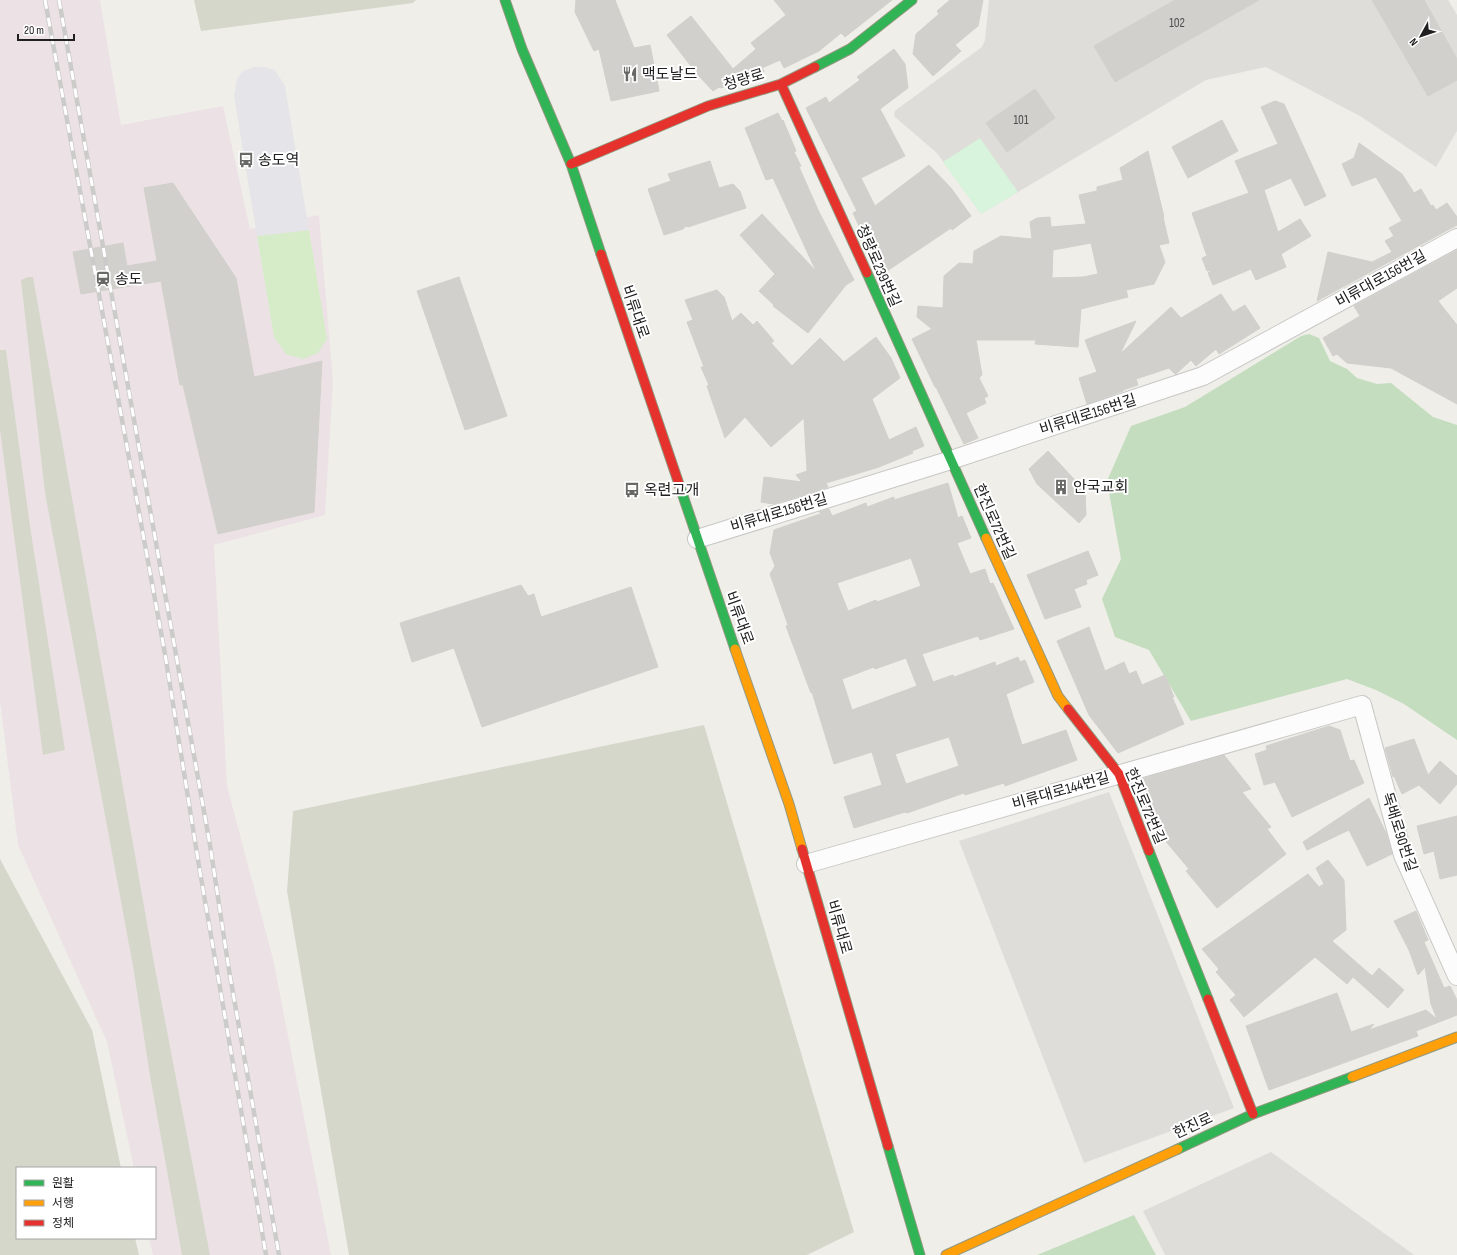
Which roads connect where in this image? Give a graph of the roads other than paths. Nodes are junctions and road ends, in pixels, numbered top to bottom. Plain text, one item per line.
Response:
1 (505, 0) edge
2 (912, 0) edge
3 (781, 84) junction
4 (571, 164) junction
5 (1457, 238) edge
6 (951, 460) junction
7 (696, 539) junction
8 (1362, 705) joint
9 (1119, 774) junction
10 (806, 864) junction
11 (1457, 976) edge
12 (1457, 1037) edge
13 (1253, 1114) junction
14 (920, 1255) edge
15 (946, 1255) edge

1 - 4 street, 비류대로
2 - 3 street, 청량로
3 - 4 street, 청량로
3 - 6 street, 청량로239번길
4 - 7 street, 비류대로
5 - 6 street, 비류대로156번길
6 - 7 street, 비류대로156번길
6 - 9 street, 한진로72번길
7 - 10 street, 비류대로
8 - 9 street, 비류대로144번길
8 - 11 street, 독배로90번길
9 - 10 street, 비류대로144번길
9 - 13 street, 한진로72번길
10 - 14 street, 비류대로
12 - 13 street, 한진로
13 - 15 street, 한진로

